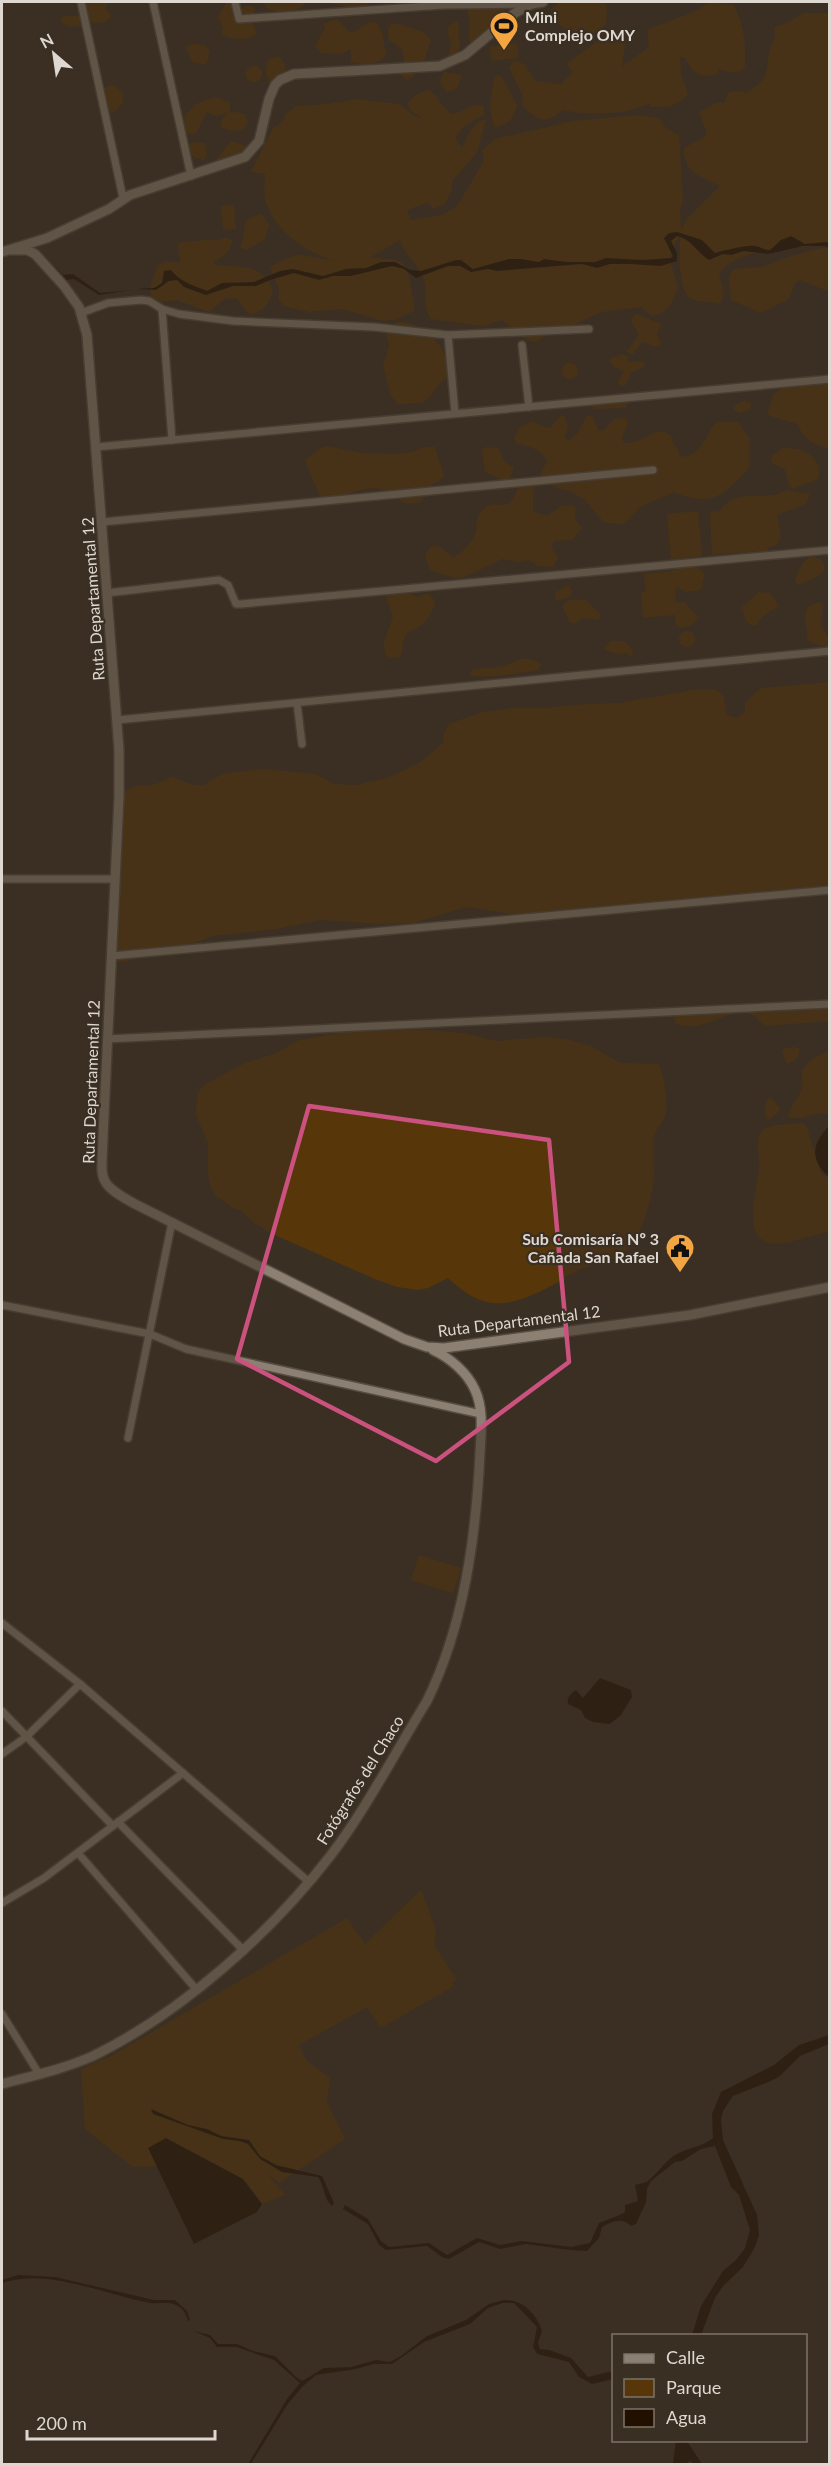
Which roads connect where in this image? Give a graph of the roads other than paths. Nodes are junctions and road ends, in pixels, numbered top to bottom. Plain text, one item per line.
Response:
1 (81, 2) edge
2 (153, 2) edge
3 (235, 2) edge
4 (537, 2) edge
5 (191, 176) junction
6 (123, 198) junction
7 (12, 250) junction
8 (2, 252) edge
9 (162, 309) junction
10 (81, 313) junction
11 (589, 329) dead end
12 (448, 335) junction
13 (522, 345) dead end
14 (830, 379) edge
15 (529, 406) junction
16 (454, 413) junction
17 (172, 440) junction
18 (96, 447) junction
19 (653, 470) dead end
20 (102, 522) junction
21 (830, 550) edge
22 (107, 592) junction
23 (830, 651) edge
24 (297, 703) junction
25 (117, 720) junction
26 (302, 744) dead end
27 (2, 879) edge
28 (114, 879) junction
29 (830, 890) edge
30 (111, 956) junction
31 (830, 1004) edge
32 (107, 1040) junction
33 (172, 1222) junction
34 (830, 1287) edge
35 (2, 1305) edge
36 (150, 1334) junction
37 (427, 1347) junction
38 (481, 1414) junction
39 (128, 1438) dead end
40 (2, 1623) edge
41 (80, 1684) junction
42 (2, 1711) edge
43 (26, 1737) junction
44 (2, 1754) edge
45 (183, 1773) junction
46 (116, 1824) junction
47 (78, 1853) junction
48 (309, 1882) junction
49 (2, 1902) edge
50 (244, 1951) junction
51 (196, 1989) junction
52 (2, 2014) edge
53 (39, 2074) junction
54 (2, 2084) edge

1 - 6 street
2 - 5 street
3 - 4 street
4 - 5 main road
5 - 6 main road
6 - 7 main road
7 - 8 main road
7 - 10 main road, Ruta Departamental 12
9 - 10 street
9 - 12 street
9 - 17 street
10 - 18 main road, Ruta Departamental 12
11 - 12 street
12 - 16 street
13 - 15 street
14 - 15 street
15 - 16 street
16 - 17 street
17 - 18 street
18 - 20 main road, Ruta Departamental 12
19 - 20 street
20 - 22 main road, Ruta Departamental 12
21 - 22 street
22 - 25 main road, Ruta Departamental 12
23 - 24 street
24 - 25 street
24 - 26 street
25 - 28 main road, Ruta Departamental 12
27 - 28 street
28 - 30 main road, Ruta Departamental 12
29 - 30 street
30 - 32 main road, Ruta Departamental 12
31 - 32 street
32 - 33 main road, Ruta Departamental 12
33 - 36 street
33 - 37 main road, Ruta Departamental 12
34 - 37 main road, Ruta Departamental 12
35 - 36 street
36 - 38 street
36 - 39 street
37 - 38 main road, Fotógrafos del Chaco
38 - 48 main road, Fotógrafos del Chaco
40 - 41 street
41 - 43 street
41 - 45 street
42 - 43 street
43 - 44 street
43 - 46 street
45 - 46 street
45 - 48 street
46 - 47 street
46 - 50 street
47 - 49 street
47 - 51 street
48 - 50 main road, Fotógrafos del Chaco
50 - 51 main road, Fotógrafos del Chaco
51 - 53 main road, Fotógrafos del Chaco
52 - 53 street
53 - 54 main road, Fotógrafos del Chaco

